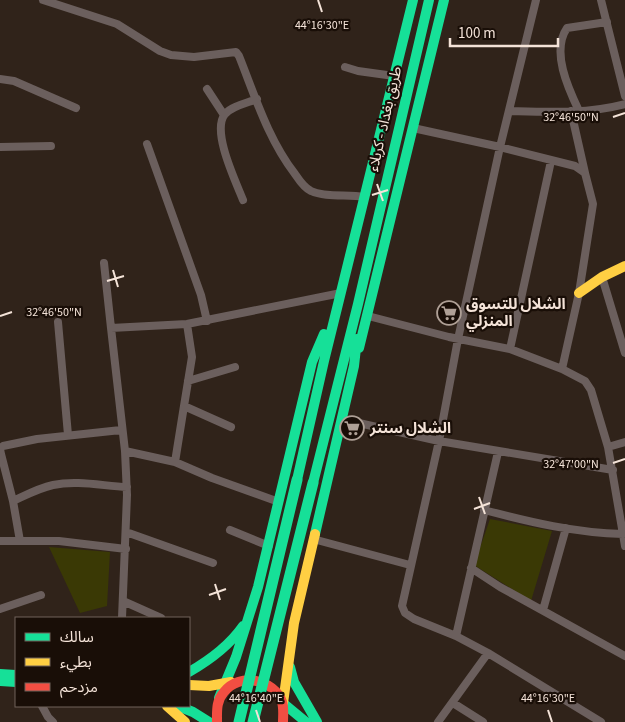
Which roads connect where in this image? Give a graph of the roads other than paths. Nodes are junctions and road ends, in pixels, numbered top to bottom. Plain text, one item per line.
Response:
1 (43, 0) edge
2 (413, 0) edge
3 (429, 0) edge
4 (444, 0) edge
5 (536, 0) edge
6 (602, 0) edge
7 (607, 22) junction
8 (345, 67) dead end
9 (394, 76) junction
10 (0, 79) edge
11 (207, 89) dead end
12 (625, 96) edge
13 (257, 99) junction
14 (625, 104) edge
15 (76, 108) dead end
16 (509, 110) junction
17 (575, 111) junction
18 (224, 115) junction
19 (413, 128) junction
20 (147, 144) dead end
21 (51, 146) dead end
22 (0, 147) edge
23 (500, 147) junction
24 (551, 161) junction
25 (585, 173) junction
26 (369, 177) junction
27 (386, 180) junction
28 (243, 200) dead end
29 (363, 201) junction
30 (379, 212) junction
31 (104, 263) dead end
32 (625, 266) edge
33 (602, 277) junction
34 (580, 293) junction
35 (340, 296) junction
36 (358, 304) junction
37 (368, 316) junction
38 (207, 320) junction
39 (58, 322) dead end
40 (187, 324) junction
41 (110, 328) junction
42 (458, 339) junction
43 (510, 349) junction
44 (625, 353) edge
45 (354, 366) junction
46 (235, 368) dead end
47 (562, 369) junction
48 (188, 381) junction
49 (184, 406) junction
50 (341, 419) junction
51 (231, 427) dead end
52 (121, 430) junction
53 (68, 435) junction
54 (439, 441) junction
55 (625, 442) edge
56 (2, 444) edge
57 (608, 447) junction
58 (125, 451) junction
59 (498, 452) junction
60 (175, 462) junction
61 (613, 470) junction
62 (127, 487) junction
63 (13, 501) junction
64 (279, 502) junction
65 (484, 510) junction
66 (566, 528) junction
67 (230, 530) dead end
68 (126, 532) junction
69 (623, 534) junction
70 (313, 539) junction
71 (0, 541) edge
72 (20, 541) junction
73 (269, 546) junction
74 (625, 546) edge
75 (126, 549) junction
76 (213, 563) dead end
77 (410, 565) junction
78 (471, 568) junction
79 (41, 594) dead end
80 (123, 601) junction
81 (0, 609) edge
82 (251, 610) junction
83 (543, 610) junction
84 (122, 617) edge
85 (159, 617) edge
86 (456, 636) junction
87 (289, 653) junction
88 (488, 653) junction
89 (625, 656) edge
90 (190, 671) edge
91 (0, 674) edge
92 (15, 675) edge
93 (242, 680) junction
94 (0, 681) edge
95 (15, 682) edge
96 (227, 683) junction
97 (190, 685) edge
98 (219, 698) junction
99 (283, 703) junction
100 (453, 703) junction
101 (43, 707) edge
102 (168, 707) edge
103 (180, 707) edge
104 (214, 720) edge
105 (53, 722) edge
106 (185, 722) edge
107 (238, 722) edge
108 (253, 722) edge
109 (283, 722) edge
110 (306, 722) edge
111 (318, 722) edge
112 (438, 722) edge
113 (483, 722) edge
114 (601, 722) edge

1 - 13 street
2 - 9 main road
3 - 27 main road, طريق بغداد - كربلاء
4 - 19 main road
5 - 16 street
6 - 7 street
7 - 12 street
7 - 17 street
8 - 9 street
9 - 26 main road
10 - 15 street
11 - 18 street
13 - 18 street
13 - 29 street
14 - 17 street
16 - 17 street
16 - 23 street
17 - 25 street
18 - 28 street
19 - 23 street
19 - 37 main road
20 - 38 street
21 - 22 street
23 - 24 street
23 - 42 street
24 - 25 street
24 - 43 street
25 - 34 street
26 - 27 main road
26 - 29 main road
27 - 30 main road, طريق بغداد - كربلاء
29 - 30 main road
29 - 35 main road
30 - 36 main road, طريق بغداد - كربلاء
31 - 41 street
32 - 33 main road
33 - 34 main road
33 - 44 street
34 - 47 street
35 - 38 street
35 - 64 main road
35 - 107 main road, bridge
36 - 45 main road
36 - 108 main road, bridge
37 - 42 street
37 - 45 main road
38 - 40 street
39 - 53 street
40 - 41 street
40 - 48 street
41 - 52 street
42 - 43 street
42 - 54 street
43 - 47 street
45 - 50 main road
46 - 48 street
47 - 57 street
48 - 49 street
49 - 51 street
49 - 60 street
50 - 54 street
50 - 70 main road
52 - 53 street
52 - 58 street
53 - 56 street
54 - 59 street
54 - 77 street
55 - 57 street
56 - 63 street
57 - 61 street
58 - 60 street
58 - 62 street
59 - 61 street
59 - 65 street
60 - 64 street
61 - 69 street
62 - 63 street
62 - 68 street
63 - 72 street
64 - 73 main road
65 - 66 street
65 - 78 street
66 - 69 street
66 - 83 street
67 - 73 street
68 - 75 street
68 - 76 street
69 - 74 street
70 - 77 street
70 - 87 main road
71 - 72 street
72 - 75 street
73 - 82 main road
75 - 80 street
77 - 86 street
78 - 83 street
78 - 86 street
79 - 81 street
80 - 84 street
80 - 85 street
82 - 90 main road
82 - 96 main road
83 - 89 street
86 - 88 street
87 - 99 main road
87 - 111 main road
88 - 100 street
88 - 114 street
91 - 92 main road
93 - 96 main road
93 - 98 main road
93 - 99 main road
94 - 95 main road
96 - 97 main road
96 - 98 main road
98 - 104 main road
99 - 109 main road
99 - 110 main road
100 - 112 street
100 - 113 street
101 - 105 street
102 - 106 main road
103 - 104 main road

